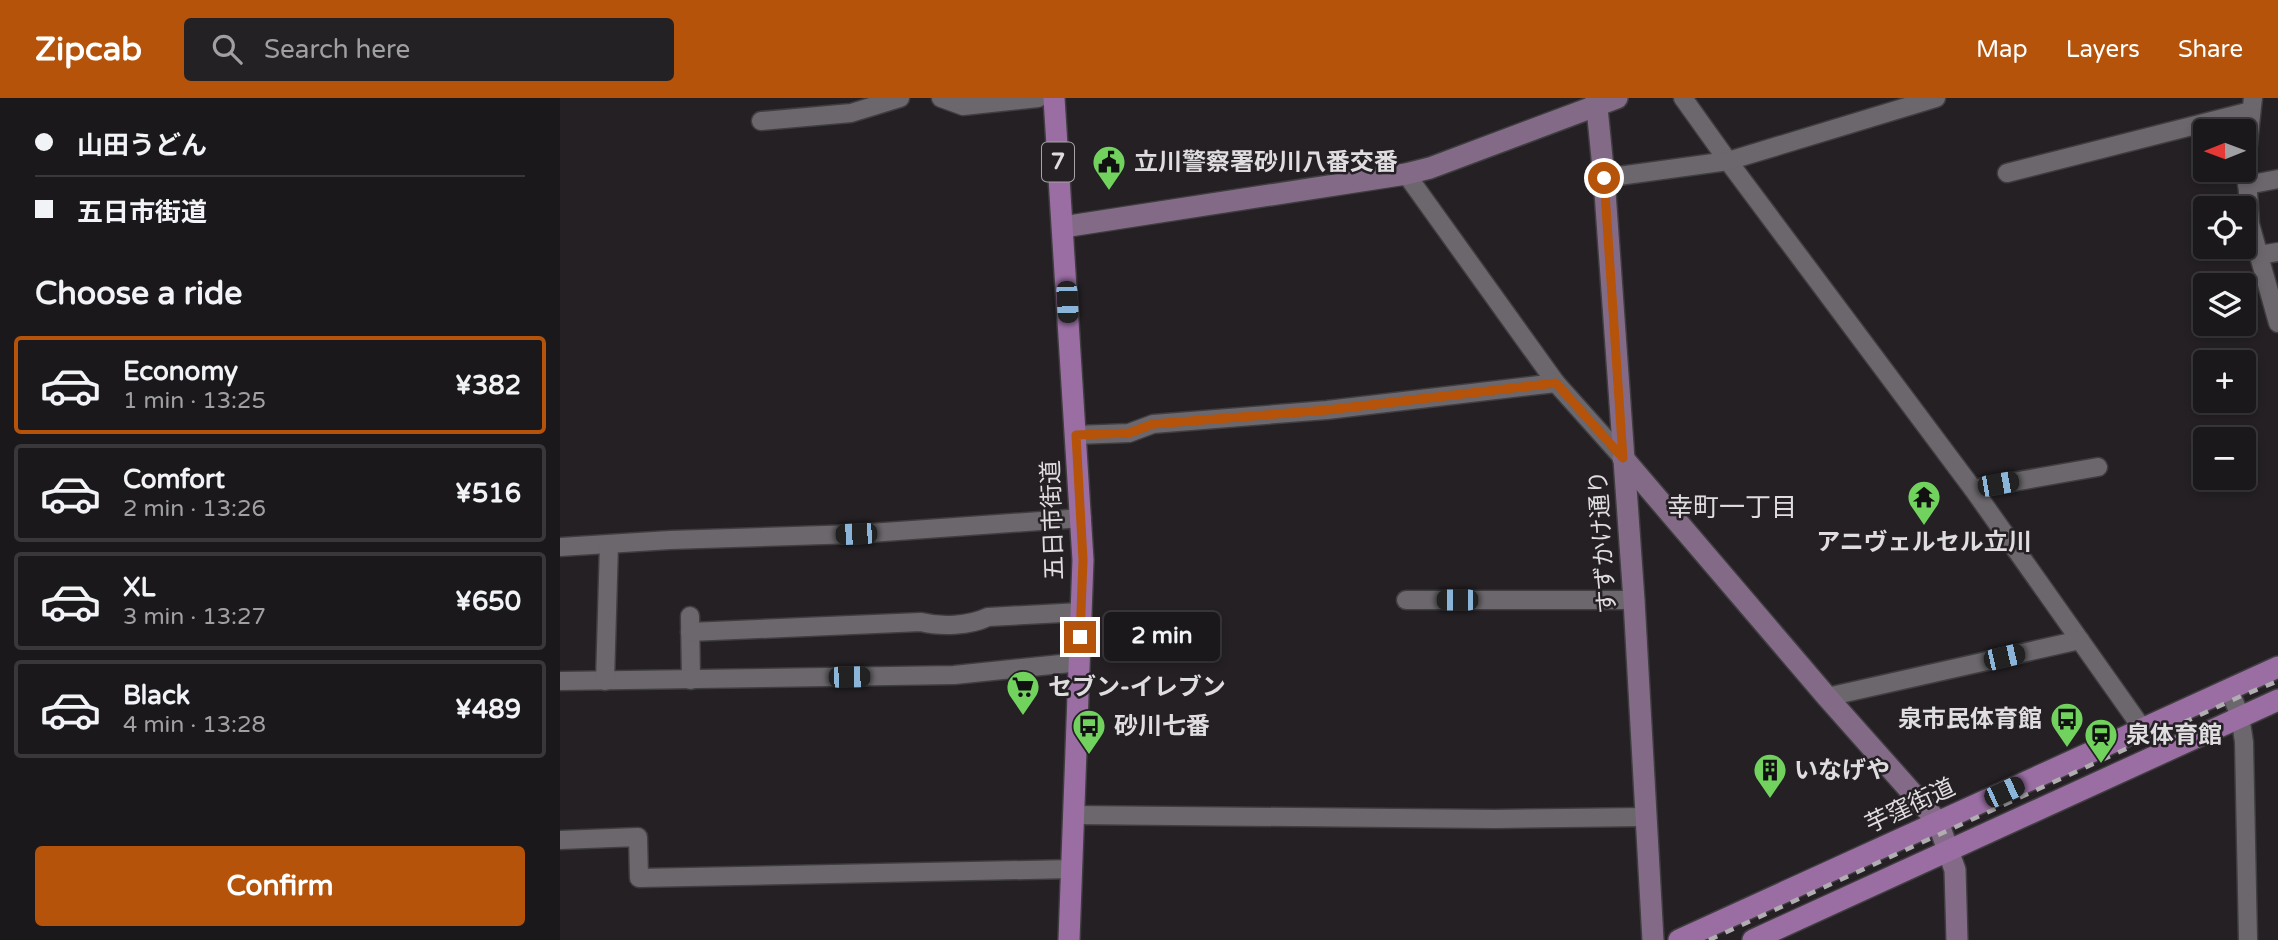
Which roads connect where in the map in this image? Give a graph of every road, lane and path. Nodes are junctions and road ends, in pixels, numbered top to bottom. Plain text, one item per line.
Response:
1 (900, 98) edge
2 (941, 98) edge
3 (1038, 98) edge
4 (1054, 98) edge
5 (1617, 98) edge
6 (1683, 98) edge
7 (1936, 98) edge
8 (1596, 102) edge
9 (2252, 104) edge
10 (761, 121) dead end
11 (1727, 161) junction
12 (2007, 173) dead end
13 (1406, 174) junction
14 (1604, 178) junction
15 (2278, 179) edge
16 (2247, 185) junction
17 (1063, 227) junction
18 (2278, 252) edge
19 (2259, 255) junction
20 (2278, 323) edge
21 (1556, 383) junction
22 (1076, 435) junction
23 (1623, 458) junction
24 (2098, 467) dead end
25 (1973, 489) junction
26 (1082, 518) junction
27 (609, 544) junction
28 (560, 547) edge
29 (1406, 600) dead end
30 (1634, 600) junction
31 (1082, 612) junction
32 (2080, 640) junction
33 (1080, 662) junction
34 (2278, 667) edge
35 (691, 680) junction
36 (560, 681) edge
37 (605, 681) junction
38 (2229, 689) junction
39 (1827, 697) junction
40 (2278, 700) edge
41 (2240, 716) junction
42 (2142, 728) junction
43 (1074, 815) junction
44 (1644, 817) junction
45 (1938, 822) junction
46 (560, 840) edge
47 (1950, 851) junction
48 (1072, 869) junction
49 (1069, 940) edge
50 (1653, 940) edge
51 (1679, 940) edge
52 (1753, 940) edge
53 (1957, 940) edge
54 (2248, 940) edge

1 - 10 street
2 - 3 street
4 - 17 main road, 五日市街道 / 7
5 - 8 street
6 - 11 street
7 - 11 street
8 - 13 street
8 - 14 street, すずかけ通り
9 - 12 street
9 - 16 street
11 - 14 street
11 - 25 street
13 - 17 street
13 - 21 street
14 - 23 street, すずかけ通り
15 - 16 street
16 - 19 street
17 - 22 main road, 五日市街道 / 7
18 - 19 street
19 - 20 street
21 - 22 street
21 - 23 street
22 - 26 main road, 五日市街道 / 7
23 - 30 street, すずかけ通り
23 - 39 street
24 - 25 street
25 - 32 street
26 - 27 street
26 - 31 main road, 五日市街道 / 7
27 - 28 street
27 - 37 street
29 - 30 street
30 - 44 street, すずかけ通り
31 - 33 main road, 五日市街道 / 7
31 - 35 street
32 - 39 street
32 - 42 street
33 - 35 street
33 - 43 main road, 五日市街道 / 7
34 - 38 main road, 芋窪街道
35 - 37 street
36 - 37 street
38 - 41 street
38 - 42 main road, 芋窪街道
39 - 45 street
40 - 41 main road
41 - 47 main road
41 - 54 street
42 - 45 main road, 芋窪街道
43 - 44 street
43 - 48 main road, 五日市街道 / 7
44 - 50 street, すずかけ通り
45 - 47 street
45 - 51 main road, 芋窪街道
46 - 48 street
47 - 52 main road
47 - 53 street
48 - 49 main road, 五日市街道 / 7

